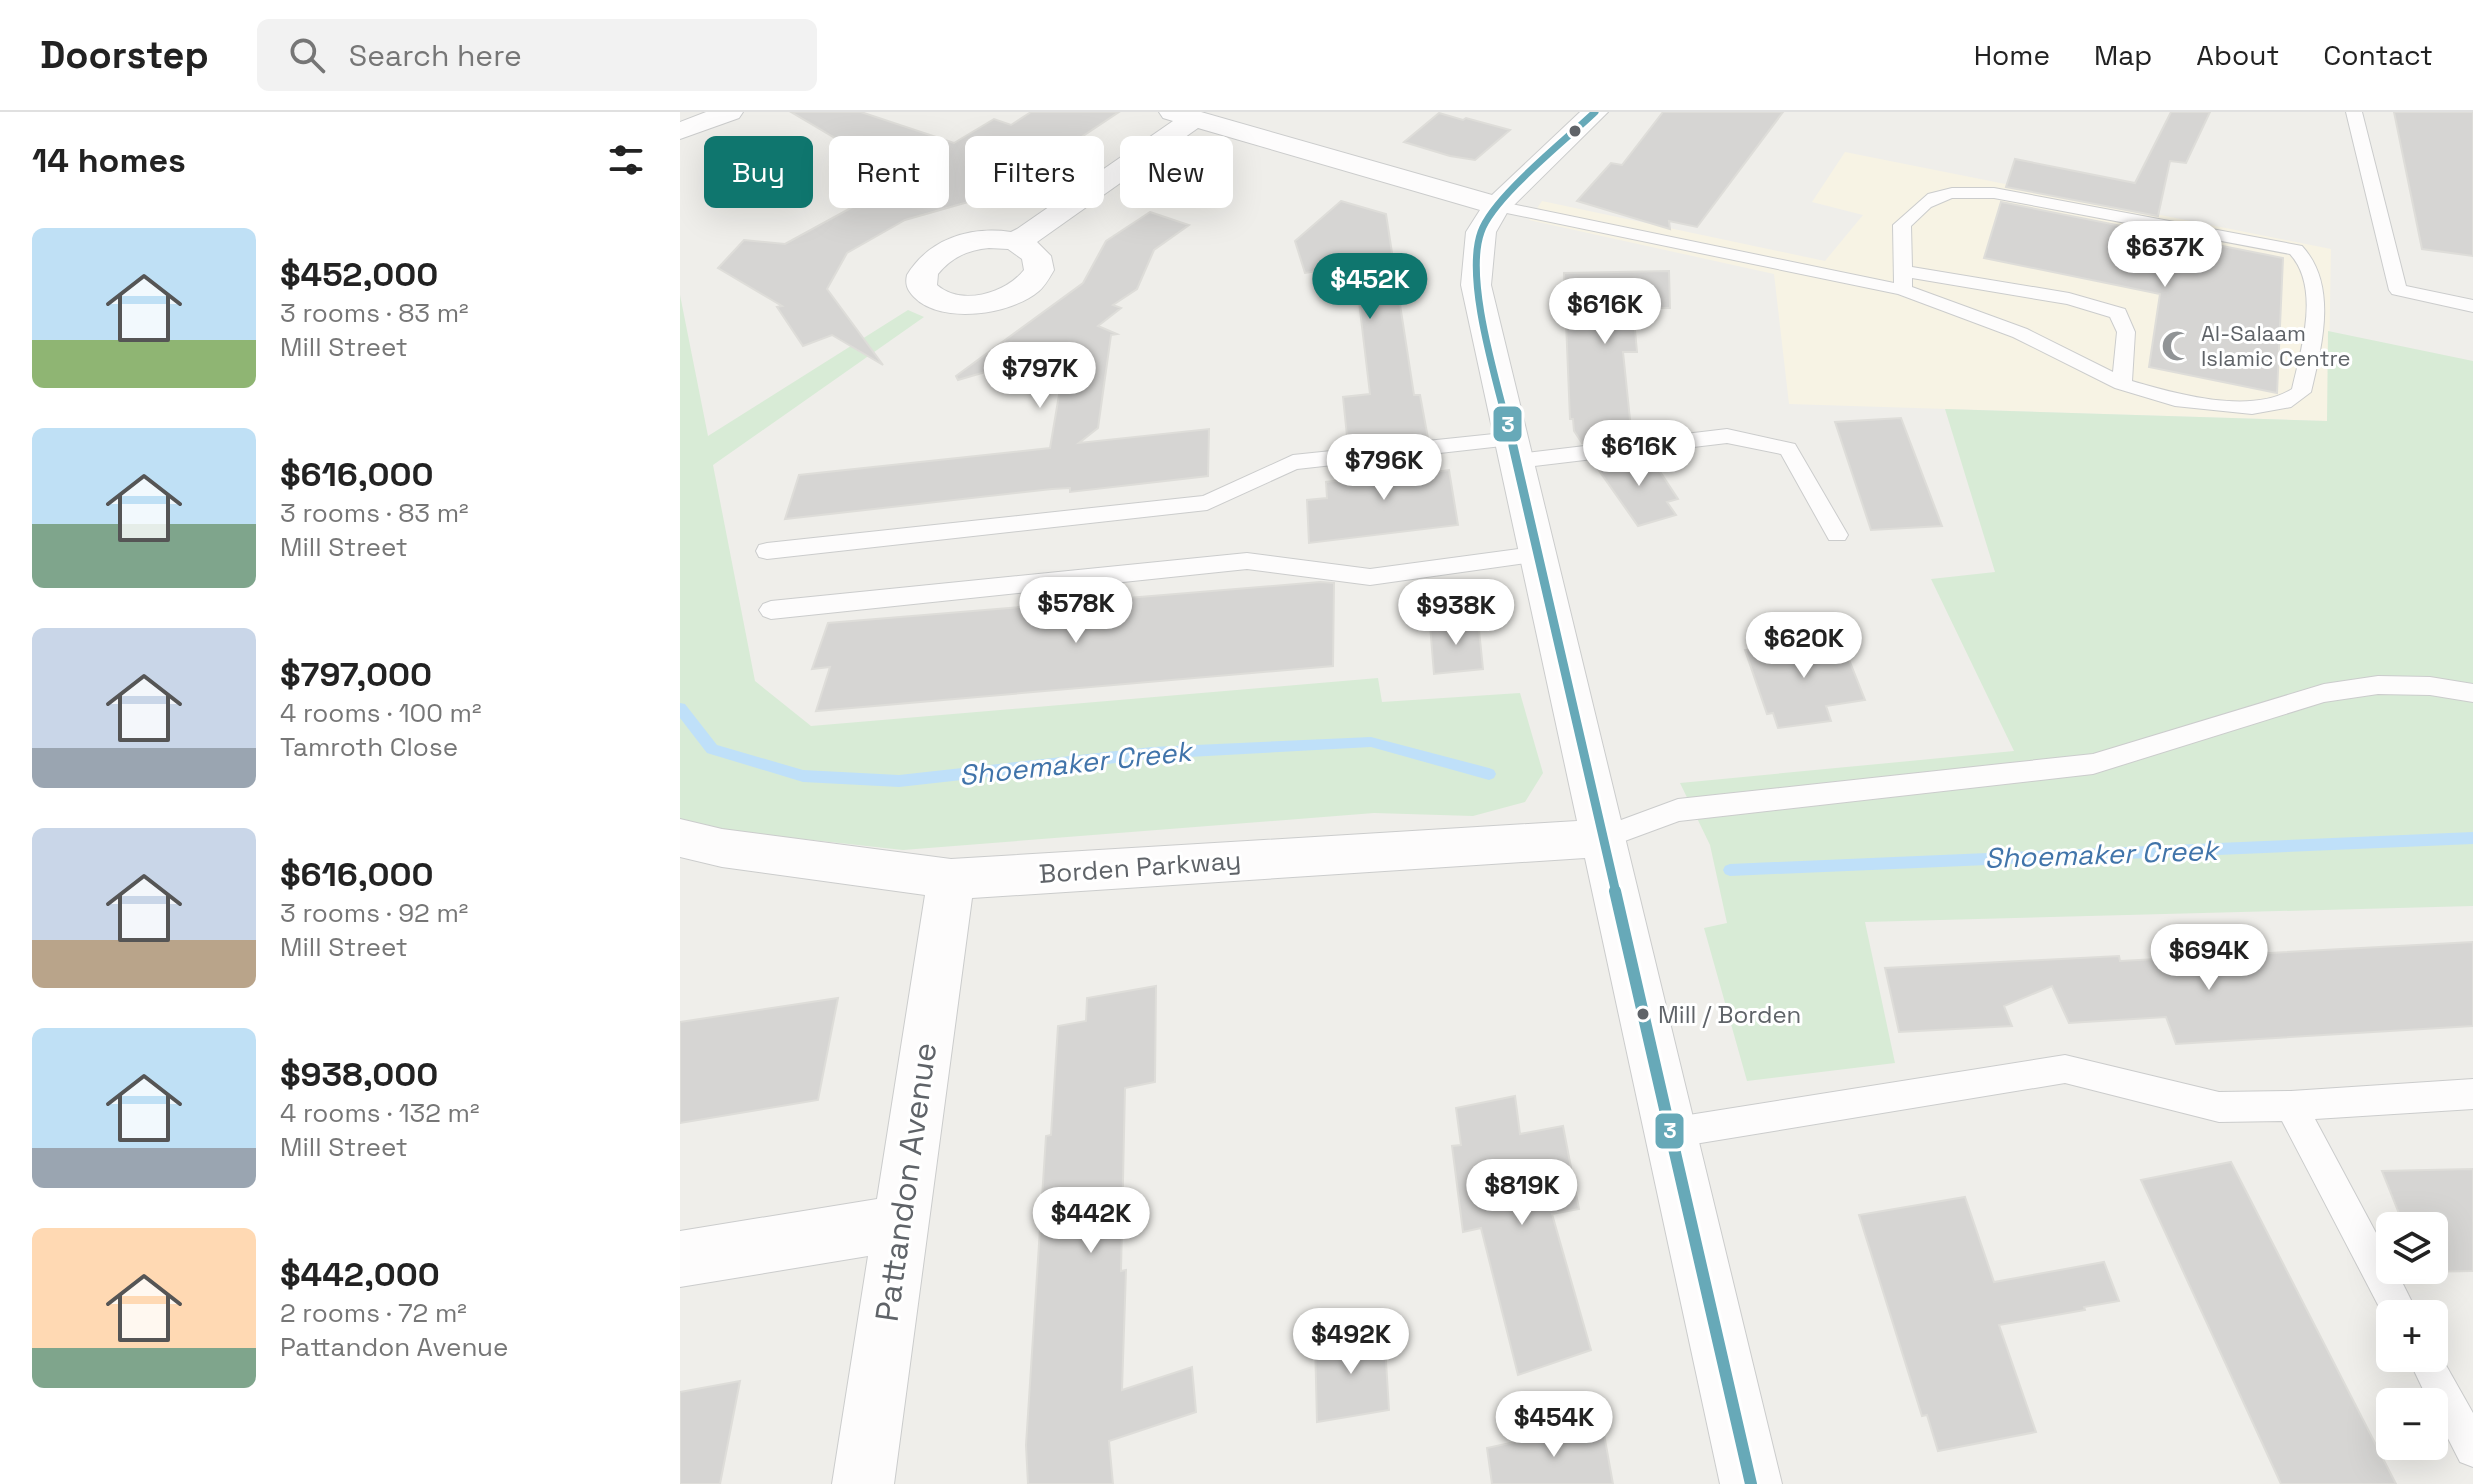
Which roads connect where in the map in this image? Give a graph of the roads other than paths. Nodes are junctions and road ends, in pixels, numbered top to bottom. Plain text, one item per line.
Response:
1 (730, 112) edge
2 (1595, 112) edge
3 (2354, 112) edge
4 (1182, 115) edge
5 (680, 131) edge
6 (1497, 206) junction
7 (1016, 241) dead end
8 (1903, 280) junction
9 (2473, 306) edge
10 (2122, 384) junction
11 (1515, 450) junction
12 (1837, 535) dead end
13 (767, 551) dead end
14 (1540, 554) junction
15 (771, 610) dead end
16 (2473, 693) edge
17 (680, 838) edge
18 (1603, 838) junction
19 (951, 879) junction
20 (2473, 1094) edge
21 (2291, 1106) junction
22 (1670, 1133) junction
23 (899, 1223) junction
24 (680, 1259) edge
25 (2394, 1300) edge
26 (2432, 1372) edge
27 (2473, 1449) edge
28 (863, 1484) edge
29 (1751, 1484) edge

1 - 5 street
2 - 6 street
3 - 9 lane
4 - 6 street
4 - 7 street
6 - 8 lane
6 - 11 street
8 - 10 lane
8 - 10 lane
8 - 10 lane
11 - 12 lane
11 - 13 lane
11 - 14 street
14 - 15 lane
14 - 18 street
16 - 18 lane
17 - 19 street, Borden Parkway
18 - 19 street, Borden Parkway
18 - 22 street
19 - 23 street, Pattandon Avenue
20 - 21 lane
21 - 22 lane
21 - 25 lane
22 - 29 street
23 - 24 street
23 - 28 street, Pattandon Avenue
26 - 27 lane

